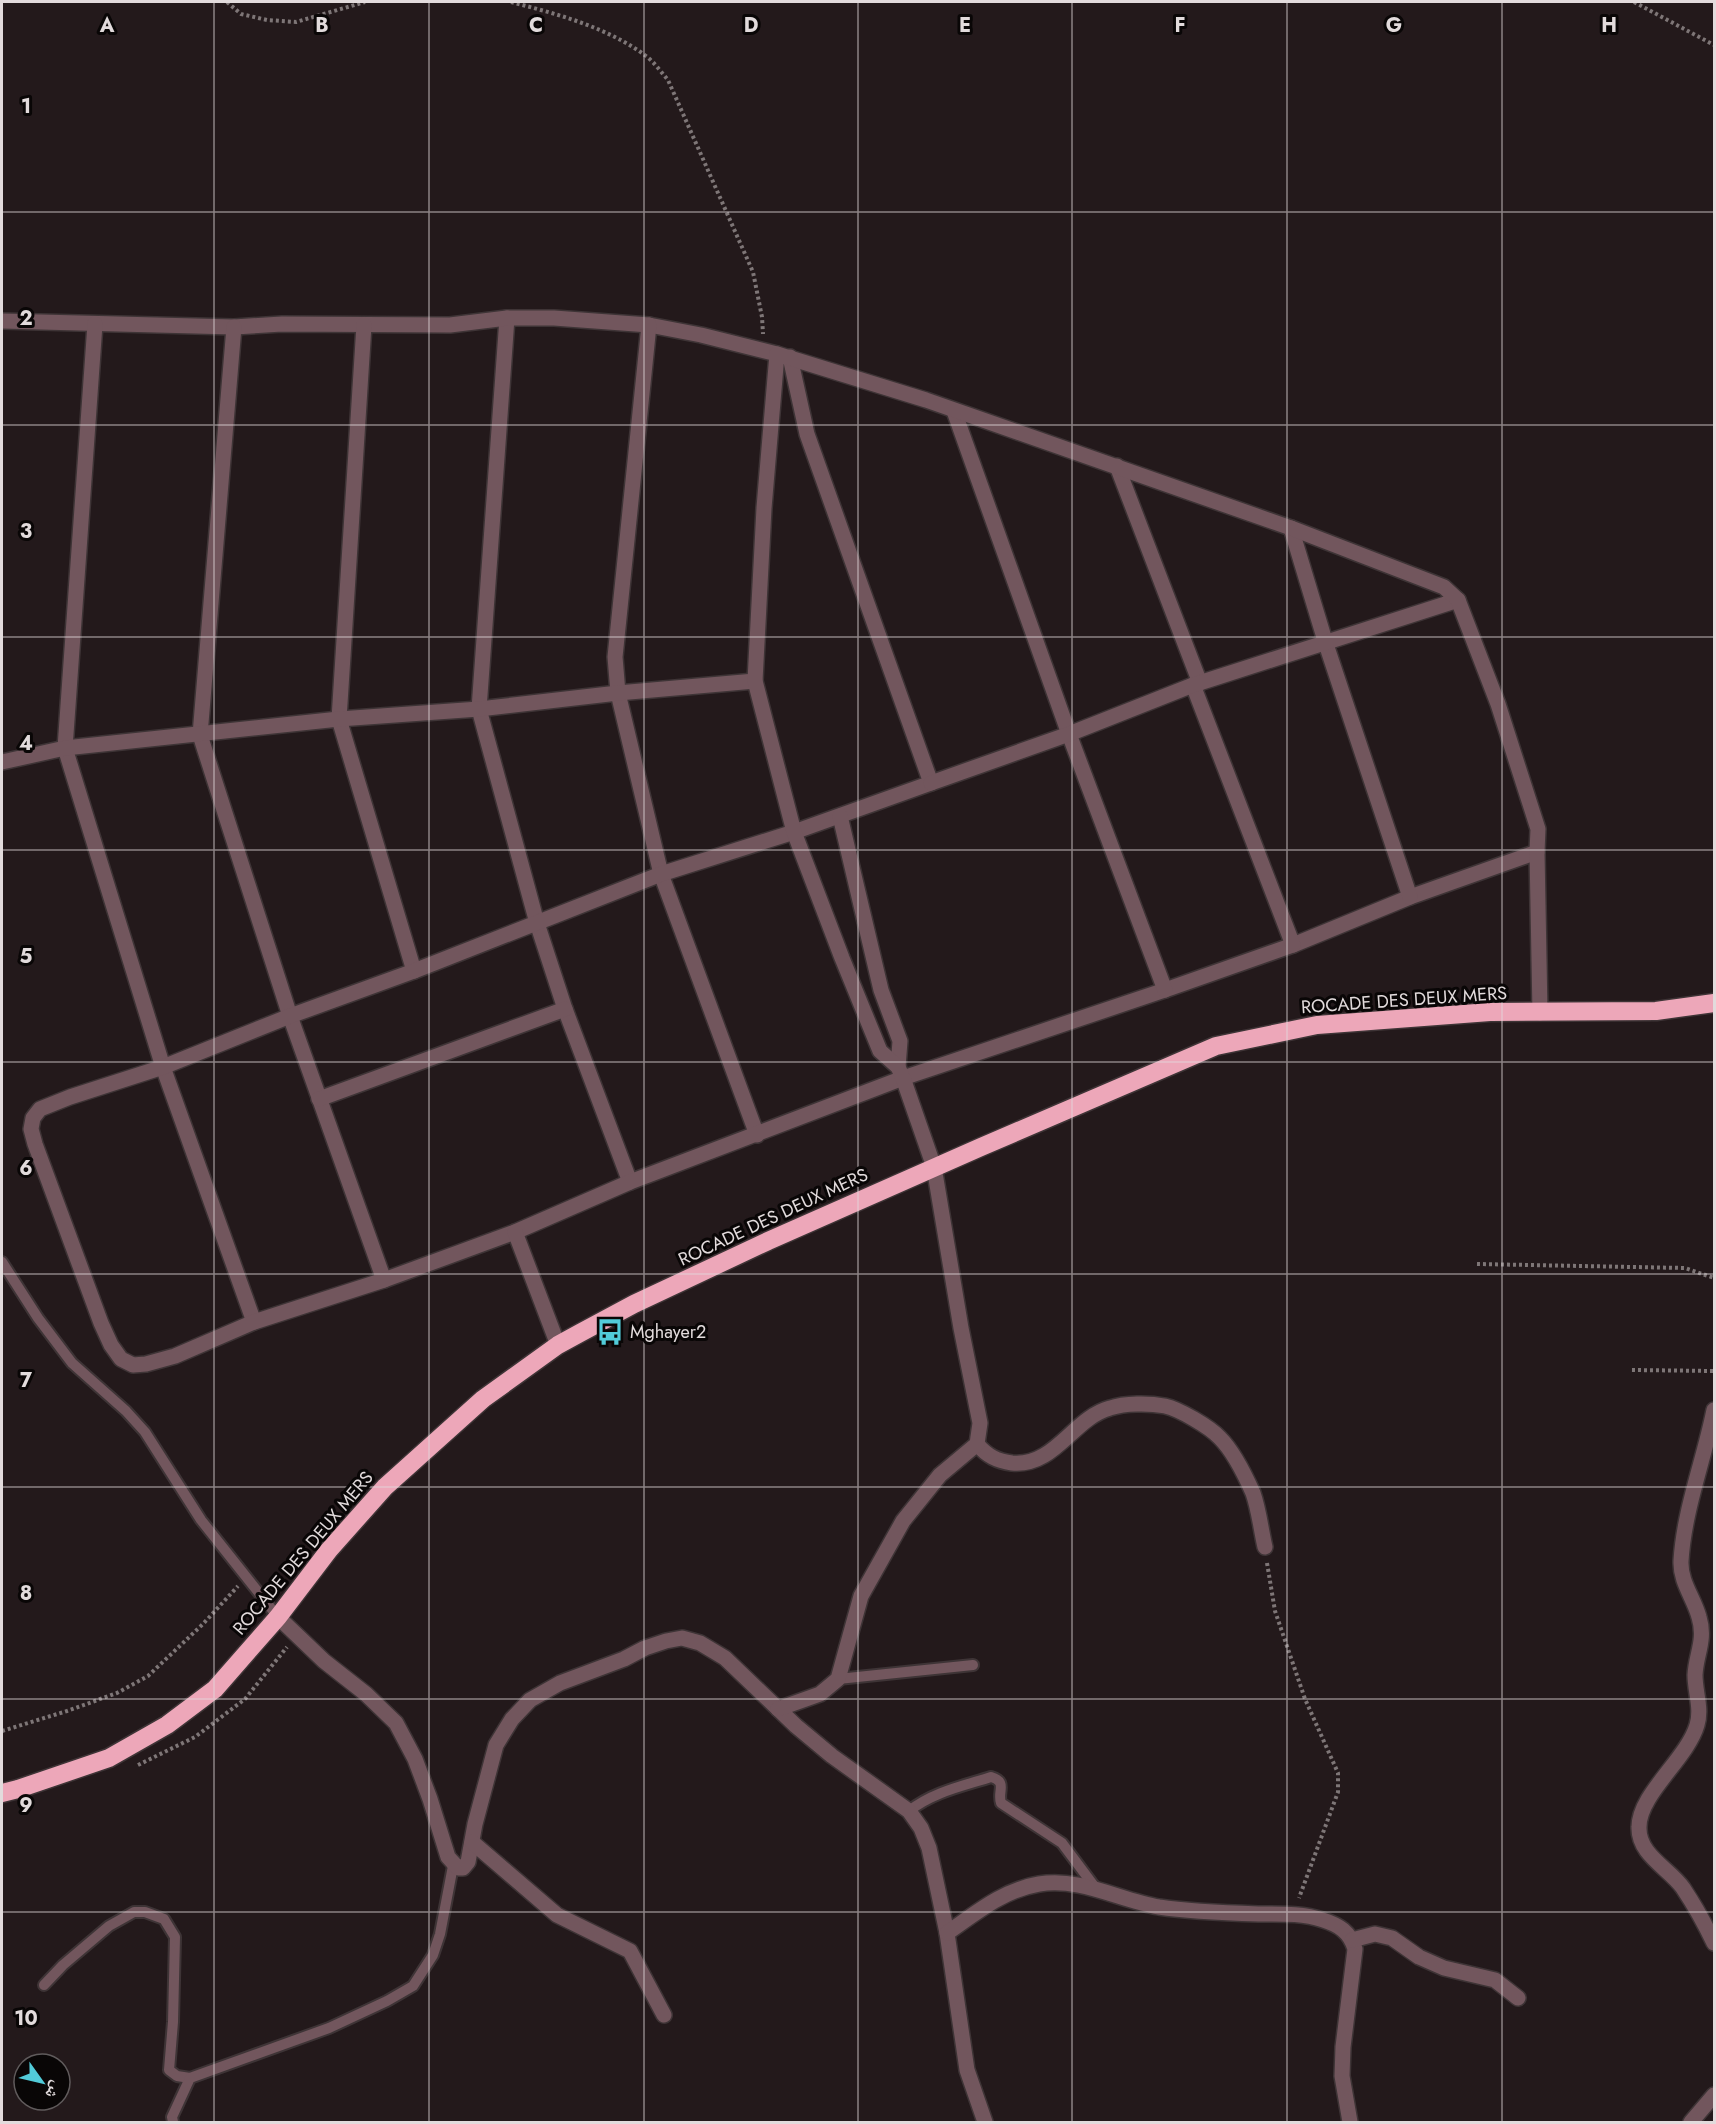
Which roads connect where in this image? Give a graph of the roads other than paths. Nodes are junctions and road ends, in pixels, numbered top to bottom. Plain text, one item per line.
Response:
1 (507, 318) junction
2 (2, 321) edge
3 (95, 324) junction
4 (364, 325) junction
5 (649, 325) junction
6 (234, 327) junction
7 (777, 354) junction
8 (954, 411) junction
9 (1117, 466) junction
10 (1291, 528) junction
11 (1458, 600) junction
12 (1326, 644) junction
13 (755, 681) junction
14 (1196, 684) junction
15 (618, 693) junction
16 (479, 709) junction
17 (339, 719) junction
18 (1069, 734) junction
19 (200, 735) junction
20 (65, 748) junction
21 (2, 762) edge
22 (931, 783) junction
23 (840, 816) junction
24 (794, 831) junction
25 (1537, 852) junction
26 (661, 873) junction
27 (1410, 897) junction
28 (537, 923) junction
29 (1293, 945) junction
30 (414, 971) junction
31 (1165, 990) junction
32 (1714, 1003) edge
33 (566, 1009) junction
34 (1540, 1013) junction
35 (290, 1016) junction
36 (163, 1067) junction
37 (900, 1072) junction
38 (319, 1099) junction
39 (757, 1135) junction
40 (934, 1167) junction
41 (630, 1182) junction
42 (515, 1232) junction
43 (2, 1262) edge
44 (384, 1280) junction
45 (254, 1322) junction
46 (558, 1345) junction
47 (1714, 1410) edge
48 (977, 1444) junction
49 (1264, 1547) road end
50 (278, 1617) junction
51 (973, 1665) dead end
52 (838, 1679) junction
53 (778, 1709) junction
54 (2, 1793) edge
55 (909, 1811) junction
56 (472, 1842) junction
57 (453, 1866) junction
58 (1097, 1890) junction
59 (947, 1933) junction
60 (1352, 1940) junction
61 (1714, 1943) edge
62 (44, 1985) dead end
63 (1518, 1998) dead end
64 (664, 2015) dead end
65 (190, 2078) junction
66 (1714, 2095) edge
67 (173, 2122) edge
68 (986, 2122) edge
69 (1350, 2122) edge
70 (1691, 2122) edge

1 - 4 street
1 - 5 street
1 - 16 street
2 - 3 street
3 - 6 street
3 - 20 street
4 - 6 street
4 - 17 street
5 - 7 street
5 - 15 street
6 - 19 street
7 - 8 street
7 - 13 street
7 - 22 street
8 - 9 street
8 - 18 street
9 - 10 street
9 - 14 street
10 - 11 street
10 - 12 street
11 - 12 street
11 - 25 street
12 - 14 street
12 - 27 street
13 - 15 street
13 - 24 street
14 - 18 street
14 - 29 street
15 - 16 street
15 - 26 street
16 - 17 street
16 - 28 street
17 - 19 street
17 - 30 street
18 - 22 street
18 - 31 street
19 - 20 street
19 - 35 street
20 - 21 street
20 - 36 street
22 - 23 street
23 - 24 street
23 - 37 street
24 - 26 street
24 - 37 street
25 - 27 street
25 - 34 street
26 - 28 street
26 - 39 street
27 - 29 street
28 - 30 street
28 - 33 street
29 - 31 street
30 - 35 street
31 - 37 street
32 - 34 highway, ROCADE DES DEUX MERS
33 - 38 street
33 - 41 street
34 - 40 highway, ROCADE DES DEUX MERS
35 - 36 street
35 - 38 street
36 - 45 street
36 - 45 street
37 - 39 street
37 - 40 street
38 - 44 street
39 - 41 street
40 - 46 highway, ROCADE DES DEUX MERS
40 - 48 street
41 - 42 street
42 - 44 street
42 - 46 street
43 - 50 lane
44 - 45 street
46 - 50 highway, ROCADE DES DEUX MERS
47 - 61 street
48 - 49 street
48 - 52 street
50 - 54 highway, ROCADE DES DEUX MERS
50 - 57 street
51 - 52 lane
52 - 53 street
53 - 55 street
53 - 56 street
55 - 58 lane
55 - 59 street
56 - 57 street
56 - 64 street
57 - 65 lane
58 - 59 street
58 - 60 street
59 - 68 street
60 - 63 street
60 - 69 street
62 - 65 lane
65 - 67 lane
66 - 70 street

